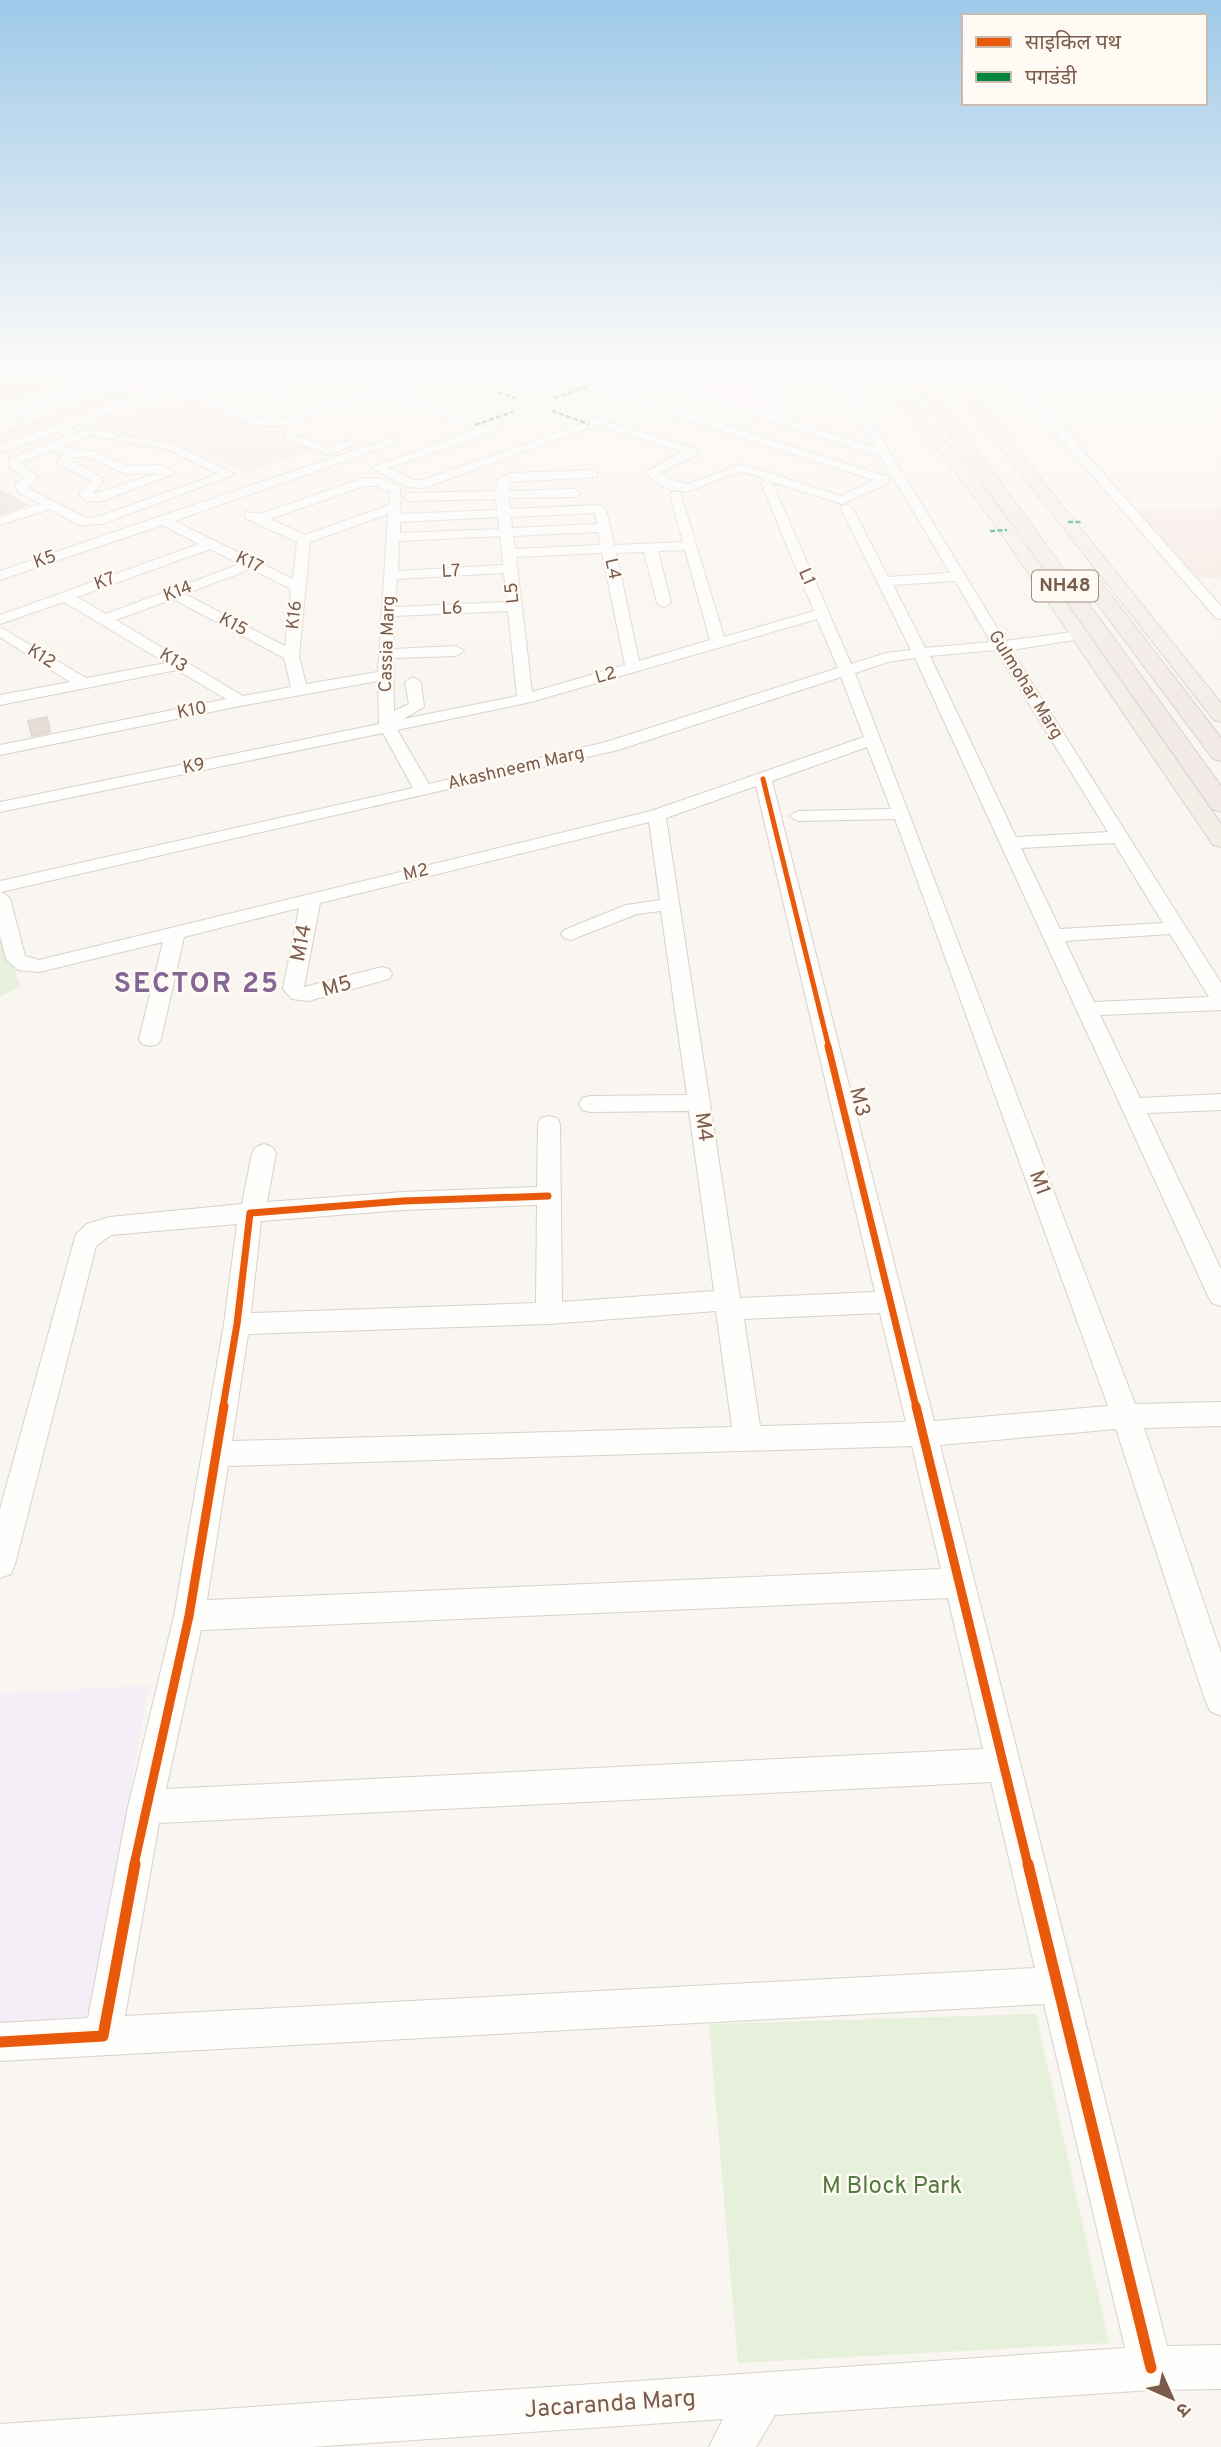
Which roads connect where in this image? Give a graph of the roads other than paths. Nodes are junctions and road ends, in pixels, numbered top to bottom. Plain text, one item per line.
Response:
1 (35, 481) edge
2 (98, 481) edge
3 (144, 481) edge
4 (209, 481) edge
5 (276, 481) edge
6 (406, 481) edge
7 (433, 481) edge
8 (503, 481) edge
9 (595, 481) edge
10 (668, 481) edge
11 (711, 481) edge
12 (785, 481) edge
13 (800, 481) edge
14 (882, 481) edge
15 (902, 481) edge
16 (970, 481) edge
17 (991, 481) edge
18 (1015, 481) edge
19 (1036, 481) edge
20 (1105, 481) edge
21 (767, 483) dead end
22 (794, 484) junction
23 (503, 491) junction
24 (583, 493) dead end
25 (676, 495) dead end
26 (219, 501) junction
27 (395, 503) junction
28 (51, 505) junction
29 (600, 509) junction
30 (847, 509) dead end
31 (504, 513) junction
32 (258, 519) junction
33 (162, 520) junction
34 (0, 522) edge
35 (604, 528) junction
36 (506, 532) junction
37 (393, 537) junction
38 (304, 540) junction
39 (211, 544) junction
40 (691, 546) junction
41 (650, 548) junction
42 (608, 549) junction
43 (509, 553) junction
44 (251, 564) junction
45 (510, 569) junction
46 (391, 575) junction
47 (0, 576) edge
48 (960, 577) junction
49 (884, 581) junction
50 (298, 587) junction
51 (175, 594) junction
52 (65, 596) junction
53 (664, 603) dead end
54 (514, 606) junction
55 (389, 612) junction
56 (821, 613) junction
57 (1221, 615) edge
58 (106, 619) junction
59 (0, 620) edge
60 (0, 631) edge
61 (718, 642) junction
62 (1084, 642) junction
63 (1001, 646) junction
64 (456, 651) dead end
65 (920, 652) junction
66 (385, 654) junction
67 (291, 656) junction
68 (179, 665) junction
69 (633, 668) junction
70 (846, 670) junction
71 (385, 675) junction
72 (413, 682) dead end
73 (83, 683) junction
74 (300, 691) junction
75 (525, 699) junction
76 (0, 700) edge
77 (240, 701) junction
78 (1221, 716) edge
79 (387, 724) junction
80 (872, 740) junction
81 (0, 750) edge
82 (1221, 754) edge
83 (763, 779) junction
84 (423, 790) junction
85 (1221, 804) edge
86 (0, 807) edge
87 (900, 814) junction
88 (657, 816) junction
89 (798, 816) dead end
90 (1119, 837) junction
91 (1221, 839) edge
92 (1010, 843) junction
93 (0, 887) edge
94 (0, 898) edge
95 (311, 898) junction
96 (670, 904) junction
97 (1175, 929) junction
98 (175, 932) junction
99 (571, 934) dead end
100 (1054, 936) junction
101 (382, 974) dead end
102 (293, 989) joint
103 (1221, 1002) edge
104 (1087, 1009) junction
105 (150, 1039) dead end
106 (1221, 1102) edge
107 (699, 1103) junction
108 (590, 1104) dead end
109 (1132, 1105) junction
110 (549, 1124) dead end
111 (264, 1153) dead end
112 (548, 1196) junction
113 (252, 1213) junction
114 (1221, 1296) edge
115 (889, 1302) junction
116 (728, 1304) junction
117 (549, 1313) junction
118 (237, 1324) junction
119 (1221, 1414) edge
120 (1126, 1416) junction
121 (921, 1434) junction
122 (748, 1439) junction
123 (215, 1454) junction
124 (0, 1564) edge
125 (958, 1583) junction
126 (189, 1616) junction
127 (1219, 1682) edge
128 (1003, 1765) junction
129 (145, 1807) junction
130 (1057, 1986) junction
131 (103, 2036) junction
132 (0, 2042) edge
133 (1221, 2367) edge
134 (1151, 2368) junction
135 (763, 2395) junction
136 (0, 2446) edge
137 (731, 2447) edge

1 - 28 street
2 - 3 street
4 - 28 street
5 - 26 street, K5
6 - 7 street
8 - 23 street, L4
9 - 29 street, L4
10 - 11 street
12 - 22 street
13 - 22 street
14 - 22 street
15 - 48 street, Gulmohar Marg
16 - 62 main road
17 - 85 highway, NH48
18 - 82 highway, NH48
19 - 78 main road
20 - 57 street
21 - 56 street, L1
23 - 24 street
23 - 27 street
23 - 31 street, L5
25 - 40 street
26 - 32 street
26 - 33 street, K5
27 - 31 street
27 - 32 street
27 - 37 street, Cassia Marg
27 - 38 street
28 - 34 street
29 - 31 street
29 - 35 street, L4
30 - 49 street
31 - 36 street, L5
32 - 38 street
33 - 39 street, K17
33 - 47 street, K5
35 - 36 street
35 - 42 street, L4
36 - 37 street
36 - 43 street, L5
37 - 46 street, Cassia Marg
38 - 50 street, K16
39 - 44 street, K17
39 - 52 street, K7
40 - 41 street
40 - 61 street
41 - 42 street
41 - 53 street
42 - 43 street
42 - 69 street, L4
43 - 45 street, L5
44 - 50 street, K17
44 - 51 street, K14
45 - 46 street, L7
45 - 54 street, L5
46 - 55 street, Cassia Marg
48 - 49 street
48 - 63 street, Gulmohar Marg
49 - 65 street
50 - 67 street, K16
51 - 58 street, K14
51 - 67 street, K15
52 - 58 street, K13
52 - 59 street, K7
54 - 55 street, L6
54 - 75 street, L5
55 - 66 street, Cassia Marg
56 - 61 street, L2
56 - 70 street, L1
58 - 68 street, K13
60 - 73 street, K12
61 - 69 street, L2
62 - 63 street, Akashneem Marg
62 - 91 main road
63 - 65 street, Akashneem Marg
63 - 90 street, Gulmohar Marg
64 - 66 street
65 - 70 street, Akashneem Marg
65 - 92 street
66 - 71 street, Cassia Marg
67 - 74 street, K16
68 - 73 street
68 - 77 street, K13
69 - 75 street, L2
70 - 80 street, M1
70 - 84 street, Akashneem Marg
71 - 74 street, K10
71 - 79 street, Cassia Marg
72 - 79 street
73 - 76 street
74 - 77 street, K10
75 - 79 street, L2
77 - 81 street, K10
79 - 84 street, Cassia Marg
79 - 86 street, K9
80 - 83 street, M2
80 - 87 street, M1
83 - 88 street, M2
83 - 115 street, M3
84 - 93 street, Akashneem Marg
87 - 89 street
87 - 120 street, M1
88 - 95 street, M2
88 - 96 street, M4
90 - 92 street
90 - 97 street, Gulmohar Marg
92 - 100 street
94 - 98 street, M2
95 - 98 street, M2
95 - 102 street, M14
96 - 99 street
96 - 107 street, M4
97 - 100 street
97 - 103 street, Gulmohar Marg
98 - 105 street
100 - 104 street
101 - 102 street, M5
103 - 104 street
104 - 109 street
106 - 109 street
107 - 108 street
107 - 116 street, M4
109 - 114 street
110 - 112 street
111 - 113 street
112 - 113 street
112 - 117 street
113 - 118 street
113 - 124 street
115 - 116 street
115 - 121 street, M3
116 - 117 street
116 - 122 street, M4
117 - 118 street
118 - 123 street
119 - 120 street
120 - 121 street
120 - 127 street, M1
121 - 122 street
121 - 125 street, M3
122 - 123 street
123 - 126 street
125 - 126 street
125 - 128 street, M3
126 - 129 street
128 - 129 street
128 - 130 street, M3
129 - 131 street
130 - 131 street
130 - 134 street, M3
131 - 132 street
133 - 134 street, Jacaranda Marg
134 - 135 street, Jacaranda Marg
135 - 136 street, Jacaranda Marg
135 - 137 street

